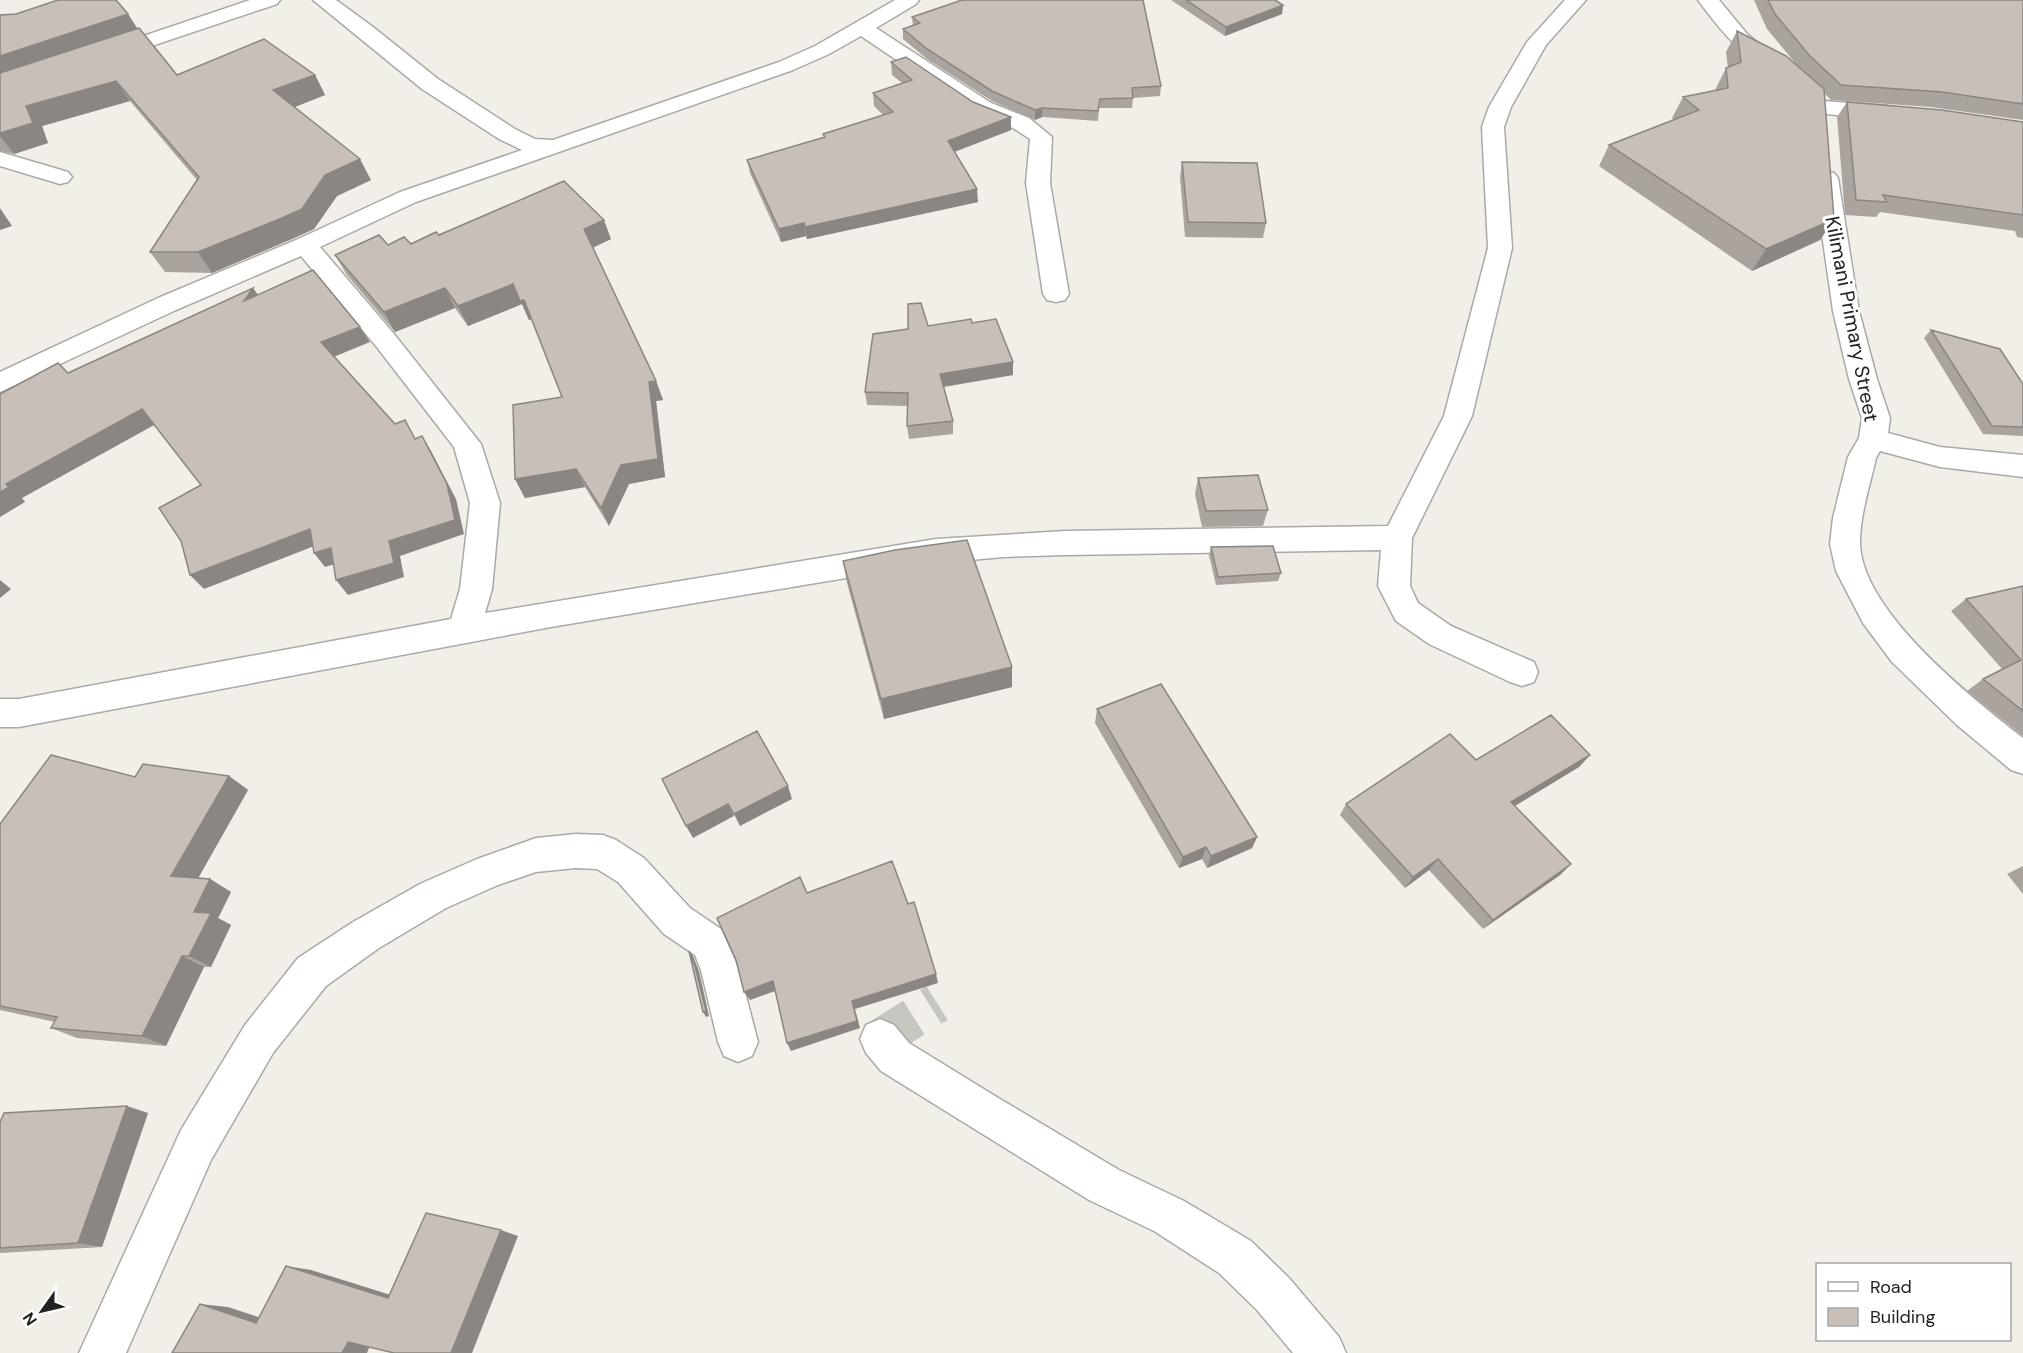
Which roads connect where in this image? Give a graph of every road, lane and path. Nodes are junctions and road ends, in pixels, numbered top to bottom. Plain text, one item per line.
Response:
1 (270, 0) edge
2 (323, 0) edge
3 (909, 0) edge
4 (1576, 0) edge
5 (1708, 0) edge
6 (861, 27) junction
7 (91, 60) edge
8 (1815, 112) junction
9 (1907, 114) edge
10 (555, 147) junction
11 (0, 159) edge
12 (60, 177) dead end
13 (305, 245) junction
14 (1056, 294) dead end
15 (0, 383) edge
16 (1873, 439) junction
17 (2023, 466) edge
18 (1397, 538) junction
19 (464, 630) junction
20 (1522, 672) dead end
21 (0, 713) edge
22 (2023, 759) edge
23 (880, 1039) dead end
24 (738, 1042) dead end
25 (102, 1353) edge
26 (1323, 1353) edge

1 - 7 street
2 - 10 street
3 - 6 street
4 - 18 street
5 - 8 street
6 - 10 street
6 - 14 street
8 - 9 street
8 - 16 street, Kilimani Primary Street
10 - 13 street
11 - 12 street
13 - 15 street
13 - 19 street
16 - 17 street
16 - 22 street, Kilimani Primary Street
18 - 19 street
18 - 20 street
19 - 21 street
23 - 26 street
24 - 25 street

